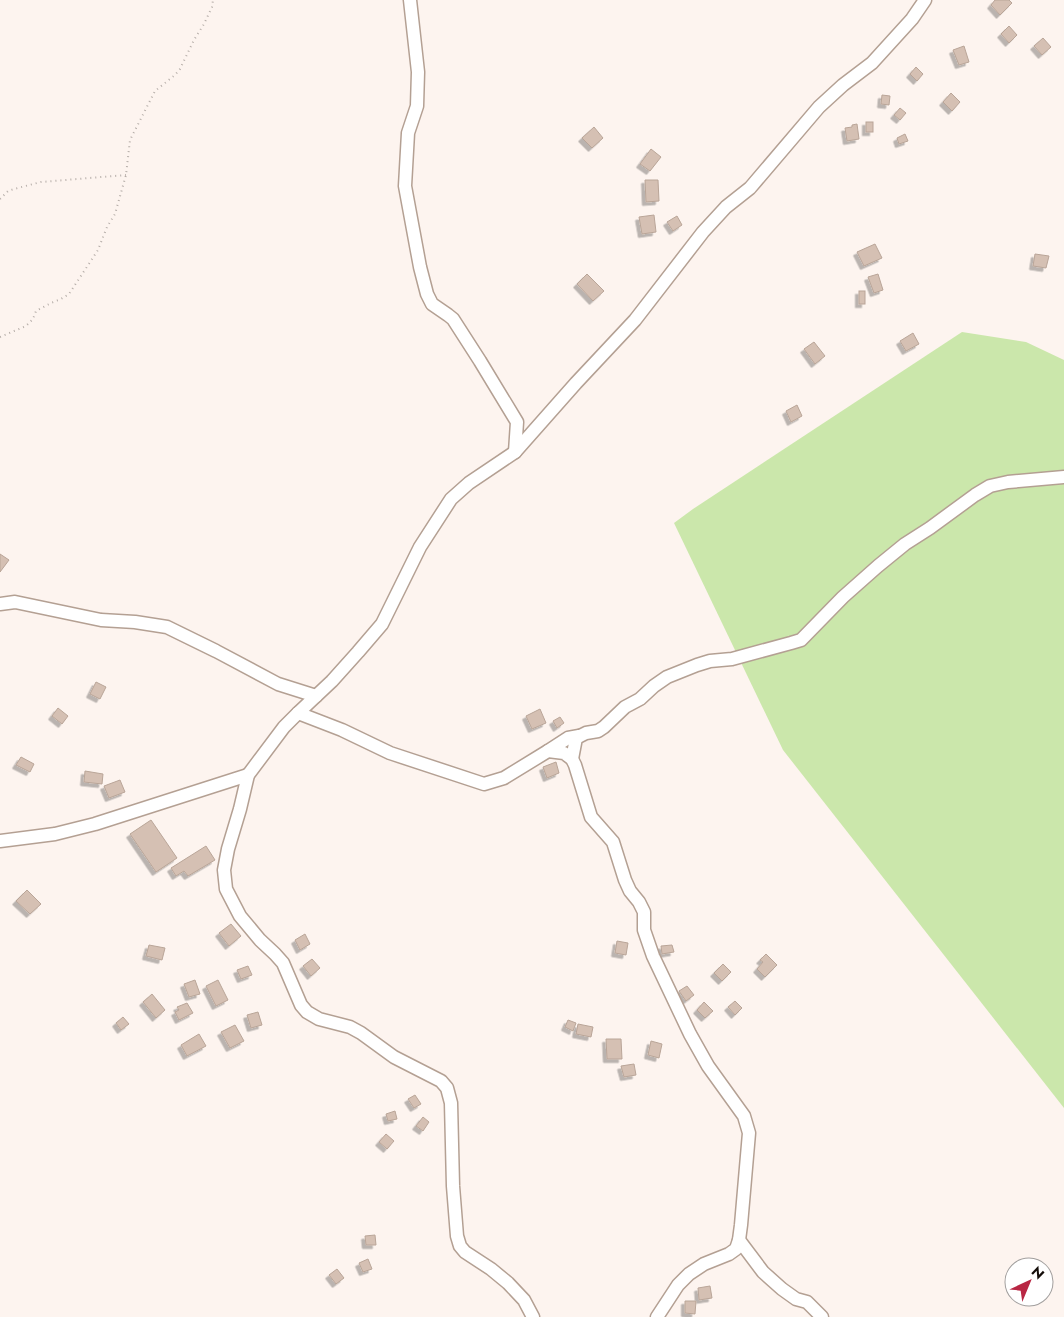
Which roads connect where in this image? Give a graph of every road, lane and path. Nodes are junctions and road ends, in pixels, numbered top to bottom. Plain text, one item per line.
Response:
1 (213, 0) edge
2 (410, 0) edge
3 (925, 0) edge
4 (126, 175) junction
5 (0, 199) edge
6 (0, 337) edge
7 (515, 452) junction
8 (1064, 477) edge
9 (0, 604) edge
10 (316, 696) junction
11 (298, 713) junction
12 (579, 736) junction
13 (548, 751) junction
14 (572, 759) junction
15 (248, 775) junction
16 (0, 841) edge
17 (739, 1240) junction
18 (533, 1317) edge
19 (657, 1317) edge
20 (822, 1317) edge

1 - 4 path
2 - 7 street
3 - 7 street
4 - 5 path
4 - 6 path
7 - 10 street
8 - 12 street
9 - 10 street
10 - 11 street
11 - 13 street
11 - 15 street
12 - 13 street
12 - 14 street
13 - 14 street
14 - 17 street
15 - 16 street
15 - 18 street
17 - 19 street
17 - 20 street

